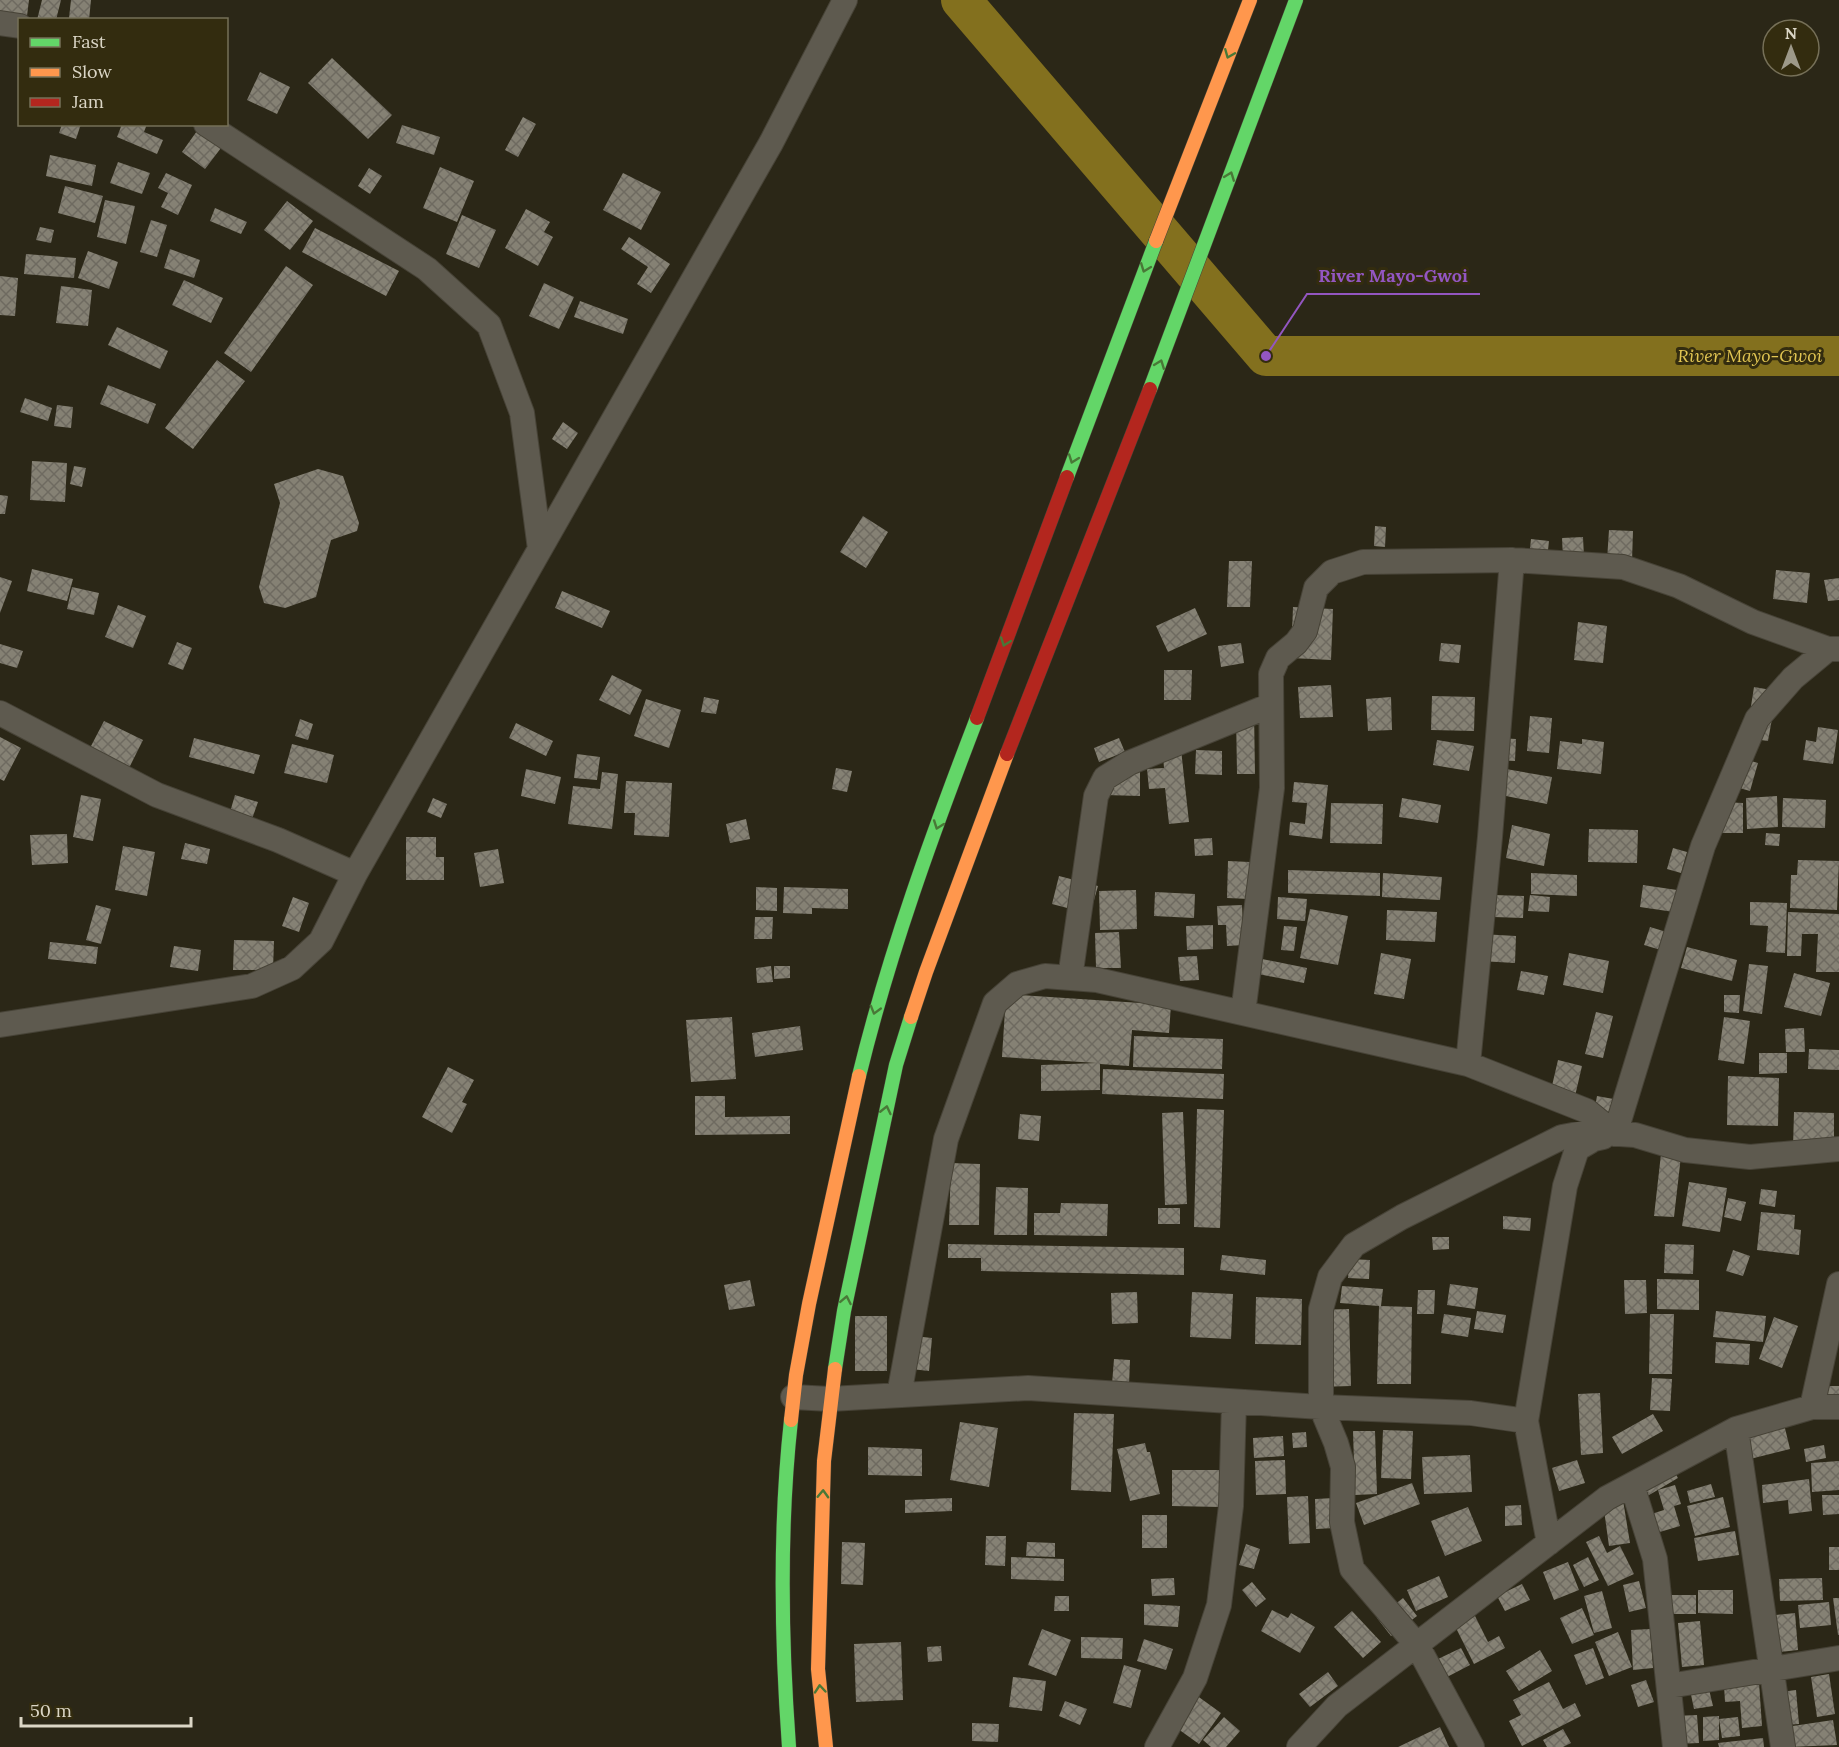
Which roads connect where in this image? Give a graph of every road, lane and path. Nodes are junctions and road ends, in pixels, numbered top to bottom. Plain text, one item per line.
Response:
1 (845, 0) edge
2 (1250, 0) edge
3 (1296, 0) edge
4 (0, 23) edge
5 (18, 27) edge
6 (209, 126) edge
7 (540, 549) junction
8 (1512, 560) junction
9 (1833, 649) edge
10 (1271, 705) junction
11 (0, 713) edge
12 (355, 874) junction
13 (1070, 978) junction
14 (1243, 1013) junction
15 (0, 1025) edge
16 (1468, 1064) junction
17 (1615, 1134) junction
18 (1839, 1149) edge
19 (1839, 1284) edge
20 (899, 1395) junction
21 (793, 1397) junction
22 (830, 1399) junction
23 (1234, 1402) junction
24 (1321, 1407) junction
25 (1812, 1407) junction
26 (1839, 1407) edge
27 (1526, 1421) junction
28 (1736, 1429) junction
29 (1632, 1485) junction
30 (1549, 1543) junction
31 (1417, 1645) junction
32 (1839, 1658) edge
33 (1772, 1668) junction
34 (1669, 1686) junction
35 (789, 1747) edge
36 (826, 1747) edge
37 (1157, 1747) edge
38 (1299, 1747) edge
39 (1472, 1747) edge
40 (1675, 1747) edge
41 (1783, 1747) edge

1 - 7 street
2 -> 21 street
22 -> 3 street
4 - 5 street
6 - 7 street
7 - 12 street
8 - 9 street
8 - 10 street
8 - 16 street
9 - 17 street
10 - 13 street
10 - 14 street
11 - 12 street
12 - 15 street
13 - 14 street
13 - 20 street
14 - 16 street
16 - 17 street
17 - 18 street
17 - 24 street
17 - 27 street
19 - 25 street
20 - 22 street
20 - 23 street
21 - 22 street
21 - 35 street
36 -> 22 street
23 - 24 street
23 - 37 street
24 - 27 street
24 - 31 street
25 - 26 street
25 - 28 street
27 - 30 street
28 - 29 street
28 - 33 street
29 - 30 street
29 - 34 street
30 - 31 street
31 - 38 street
31 - 39 street
32 - 33 street
33 - 34 street
33 - 41 street
34 - 40 street

